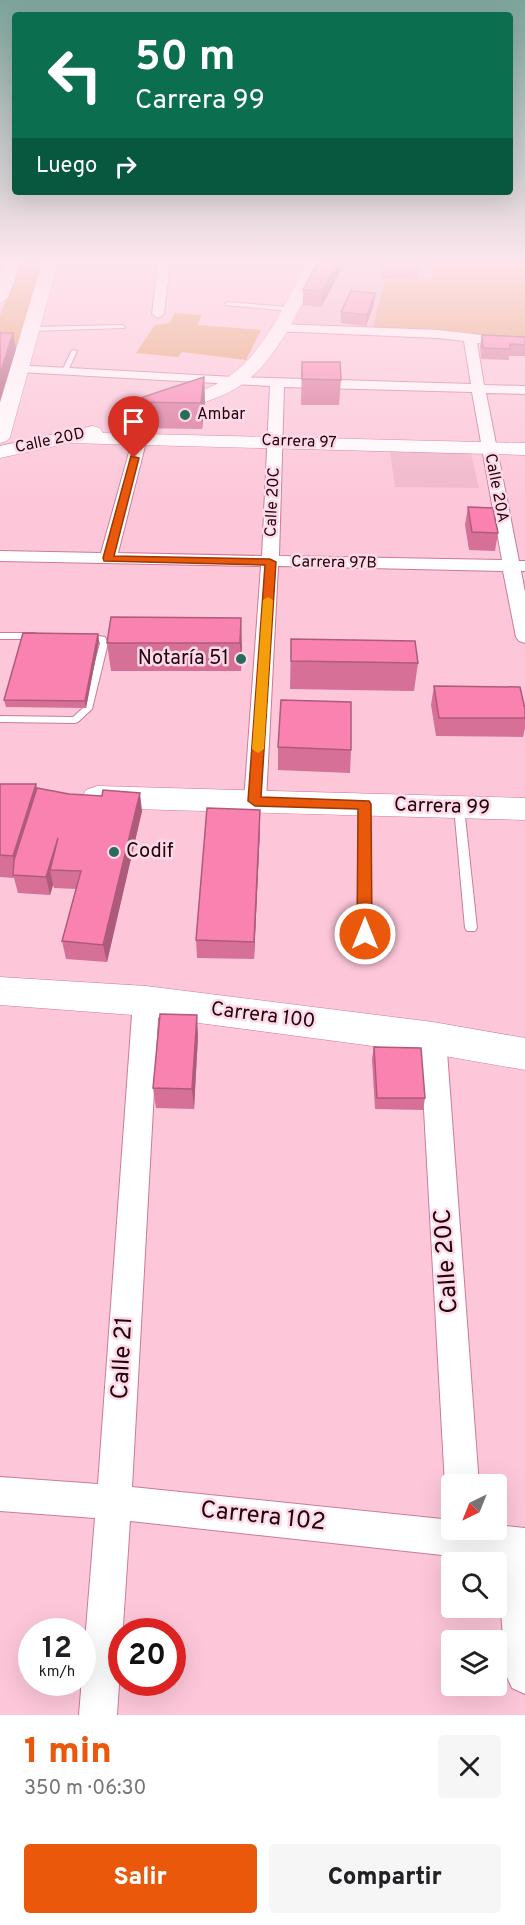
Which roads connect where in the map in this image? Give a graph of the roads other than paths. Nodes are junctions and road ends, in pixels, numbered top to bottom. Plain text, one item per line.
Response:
1 (27, 342) edge
2 (268, 342) edge
3 (471, 342) edge
4 (496, 342) edge
5 (525, 344) edge
6 (74, 351) dead end
7 (19, 368) junction
8 (65, 371) junction
9 (234, 381) junction
10 (278, 383) junction
11 (478, 388) junction
12 (525, 390) edge
13 (151, 414) edge
14 (135, 429) junction
15 (0, 437) edge
16 (73, 438) joint
17 (276, 441) junction
18 (488, 448) junction
19 (525, 449) edge
20 (0, 452) edge
21 (0, 556) edge
22 (108, 558) junction
23 (270, 562) junction
24 (518, 566) edge
25 (45, 636) edge
26 (78, 636) edge
27 (0, 637) edge
28 (525, 637) edge
29 (46, 707) edge
30 (0, 719) edge
31 (44, 719) junction
32 (69, 796) edge
33 (255, 801) junction
34 (364, 804) junction
35 (459, 807) junction
36 (525, 809) edge
37 (471, 927) dead end
38 (365, 934) dead end
39 (0, 991) edge
40 (146, 1001) junction
41 (433, 1038) junction
42 (525, 1054) edge
43 (461, 1474) edge
44 (0, 1494) edge
45 (114, 1502) junction
46 (441, 1532) edge
47 (492, 1540) edge
48 (519, 1546) edge
49 (525, 1675) edge
50 (98, 1715) edge

1 - 7 main road
2 - 9 main road
3 - 11 street, Calle 20A
4 - 5 street
6 - 8 lane
7 - 8 street
7 - 15 main road
8 - 9 street
9 - 10 street
9 - 13 main road
10 - 11 street
10 - 17 street, Calle 20C
11 - 12 street
11 - 18 street, Calle 20A
14 - 16 main road, Carrera 97
14 - 17 main road, Carrera 97
14 - 22 street
16 - 20 main road, Calle 20D
17 - 18 main road, Carrera 97
17 - 23 street, Calle 20C
18 - 19 main road, Carrera 97
18 - 24 street, Calle 20A
21 - 22 street, Carrera 97B
22 - 23 street, Carrera 97B
23 - 24 street, Carrera 97B
23 - 33 street, Calle 20C
24 - 28 street, Calle 20A
25 - 27 lane
26 - 31 lane
29 - 31 lane
30 - 31 lane
32 - 33 main road, Carrera 99
33 - 34 main road, Carrera 99
34 - 35 main road, Carrera 99
34 - 38 lane
35 - 36 main road, Carrera 99
35 - 37 lane
39 - 40 main road, Carrera 100
40 - 41 main road, Carrera 100
40 - 45 street, Calle 21
41 - 42 main road, Carrera 100
41 - 43 street, Calle 20C
44 - 45 street, Carrera 102
45 - 46 street, Carrera 102
45 - 50 street, Calle 21
47 - 48 street, Carrera 102
48 - 49 street

